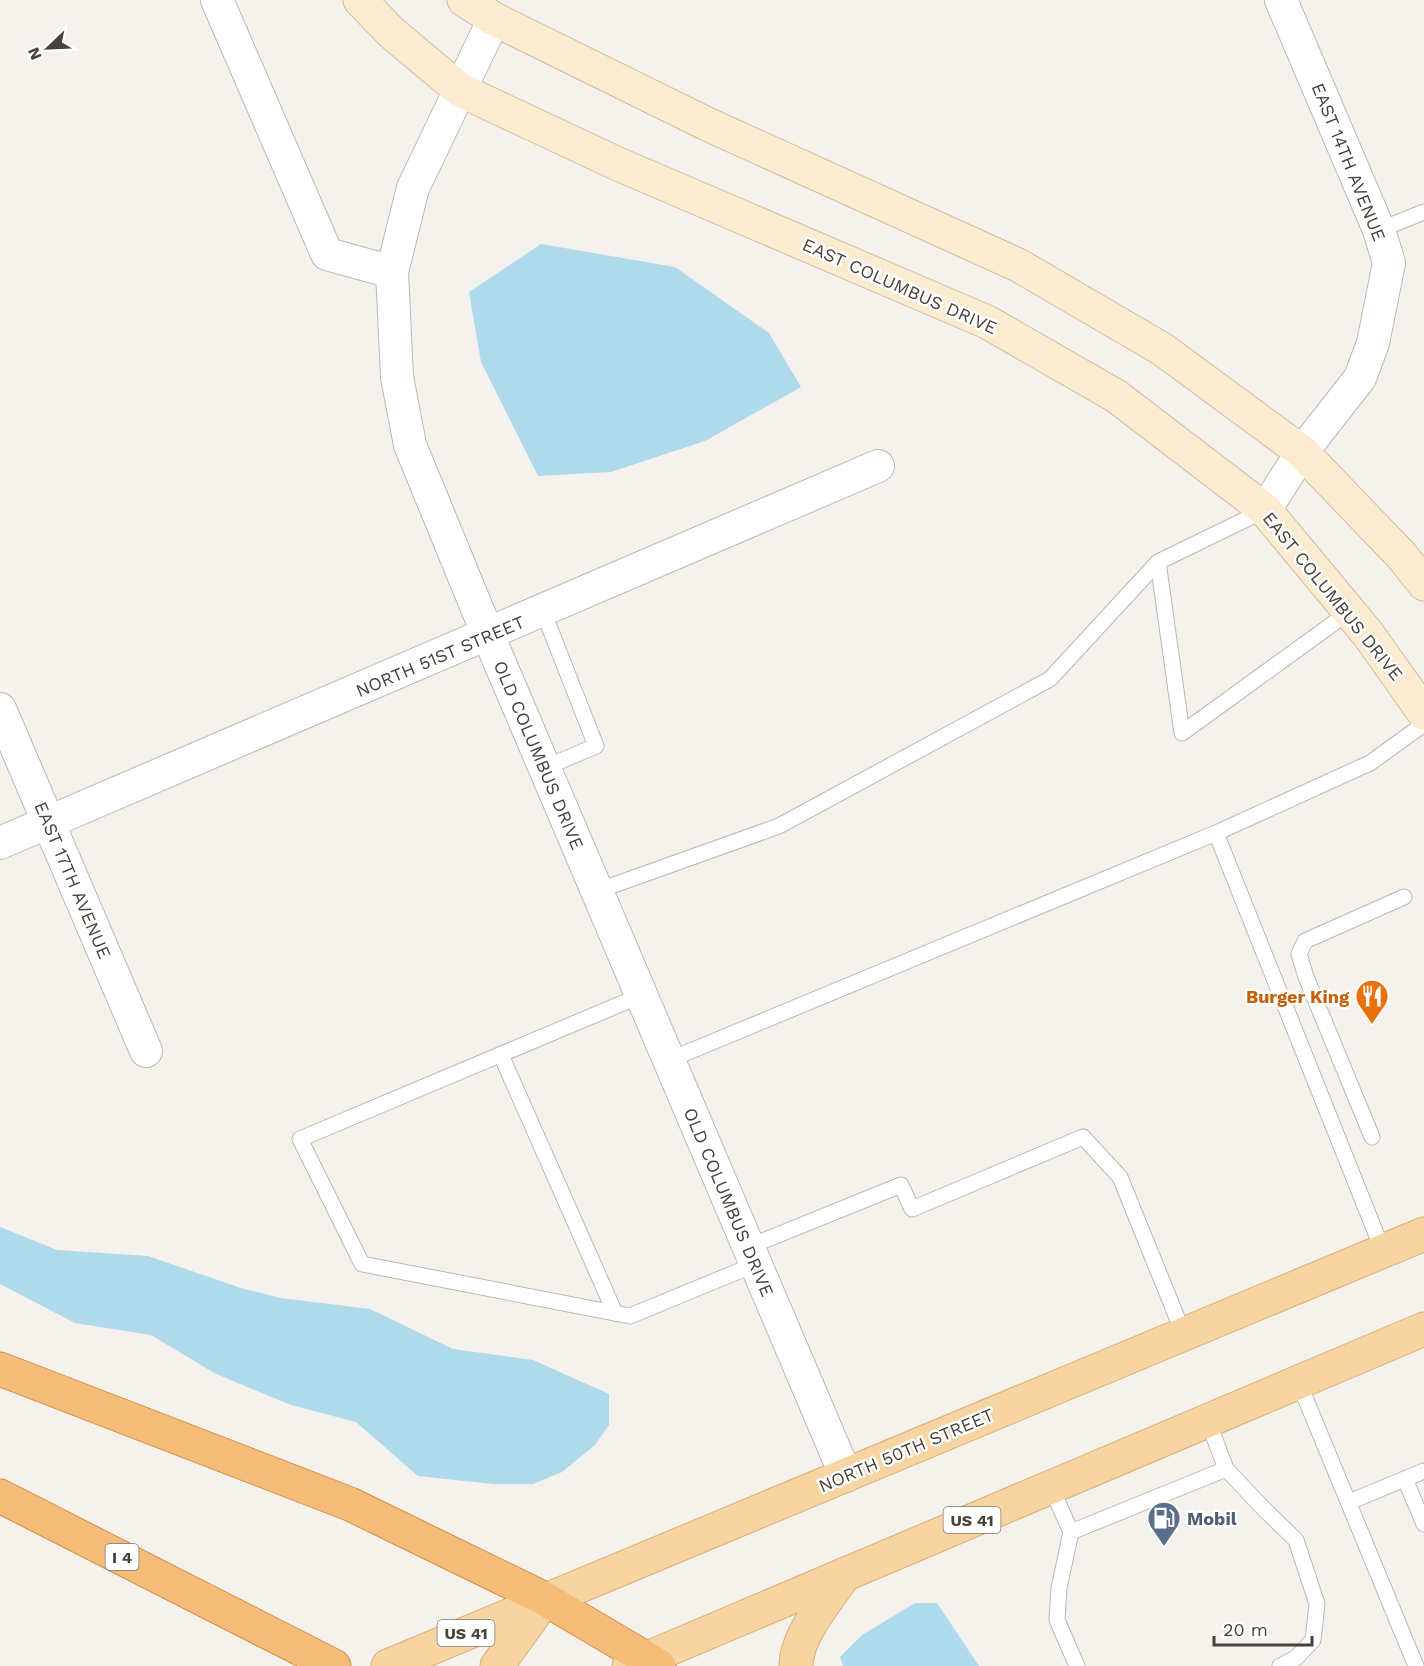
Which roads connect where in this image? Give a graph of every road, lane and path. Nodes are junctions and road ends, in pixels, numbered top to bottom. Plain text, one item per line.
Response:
1 (217, 0) edge
2 (360, 0) edge
3 (464, 0) edge
4 (1281, 0) edge
5 (494, 19) junction
6 (460, 90) junction
7 (1424, 212) edge
8 (1379, 230) junction
9 (392, 272) junction
10 (1302, 452) junction
11 (878, 466) dead end
12 (1265, 510) junction
13 (1158, 562) junction
14 (1424, 584) edge
15 (543, 611) junction
16 (1349, 612) junction
17 (488, 635) junction
18 (0, 709) edge
19 (1424, 713) edge
20 (1424, 724) edge
21 (544, 768) junction
22 (49, 823) junction
23 (1216, 833) junction
24 (0, 843) edge
25 (597, 891) junction
26 (1404, 897) dead end
27 (642, 996) junction
28 (146, 1051) dead end
29 (501, 1055) junction
30 (669, 1060) junction
31 (1372, 1137) dead end
32 (1424, 1234) edge
33 (1383, 1251) junction
34 (752, 1255) junction
35 (615, 1313) junction
36 (1424, 1329) edge
37 (1184, 1335) junction
38 (0, 1369) edge
39 (1299, 1383) junction
40 (1208, 1421) junction
41 (1226, 1469) junction
42 (1424, 1471) edge
43 (846, 1476) junction
44 (1405, 1479) junction
45 (1051, 1487) junction
46 (0, 1496) edge
47 (1349, 1502) junction
48 (1424, 1524) edge
49 (1071, 1532) junction
50 (846, 1574) junction
51 (545, 1599) junction
52 (645, 1664) edge
53 (334, 1666) edge
54 (388, 1666) edge
55 (497, 1666) edge
56 (796, 1666) edge
57 (1077, 1666) edge
58 (1280, 1666) edge
59 (1416, 1666) edge

1 - 9 street
2 - 6 main road, EAST COLUMBUS DRIVE
3 - 5 main road
4 - 8 street, EAST 14TH AVENUE
5 - 6 street, OLD COLUMBUS DRIVE
5 - 10 main road
6 - 9 street, OLD COLUMBUS DRIVE
6 - 12 main road, EAST COLUMBUS DRIVE
7 - 8 lane
8 - 10 street, EAST 14TH AVENUE
9 - 17 street, OLD COLUMBUS DRIVE
10 - 12 street, EAST 14TH AVENUE
10 - 14 main road
11 - 15 street, NORTH 51ST STREET
12 - 13 lane
12 - 16 main road, EAST COLUMBUS DRIVE
13 - 16 lane
13 - 25 lane
15 - 17 street, NORTH 51ST STREET
15 - 21 lane
16 - 19 main road, EAST COLUMBUS DRIVE
17 - 21 street, OLD COLUMBUS DRIVE
17 - 22 street, NORTH 51ST STREET
18 - 22 street, EAST 17TH AVENUE
20 - 23 lane
21 - 25 street, OLD COLUMBUS DRIVE
22 - 24 street, NORTH 51ST STREET
22 - 28 street, EAST 17TH AVENUE
23 - 30 lane
23 - 33 lane
25 - 27 street, OLD COLUMBUS DRIVE
26 - 31 lane
27 - 29 lane
27 - 30 street, OLD COLUMBUS DRIVE
29 - 35 lane
29 - 35 lane
30 - 34 street, OLD COLUMBUS DRIVE
32 - 33 main road, NORTH 50TH STREET / US 41
33 - 37 main road, NORTH 50TH STREET / US 41
34 - 35 lane
34 - 37 lane
34 - 43 street, OLD COLUMBUS DRIVE
36 - 39 main road, US 41
37 - 43 main road, NORTH 50TH STREET / US 41
38 - 51 highway
39 - 40 main road, US 41
39 - 47 lane
40 - 41 lane
40 - 45 main road, US 41
41 - 49 lane
41 - 58 lane
42 - 44 lane
43 - 51 main road, NORTH 50TH STREET / US 41
44 - 47 lane
44 - 48 lane
45 - 49 lane
45 - 50 main road, US 41
46 - 53 highway, I 4
47 - 59 lane
49 - 57 lane
50 - 52 main road, US 41
50 - 56 main road
51 - 52 highway
51 - 54 main road, NORTH 50TH STREET / US 41
51 - 55 main road

